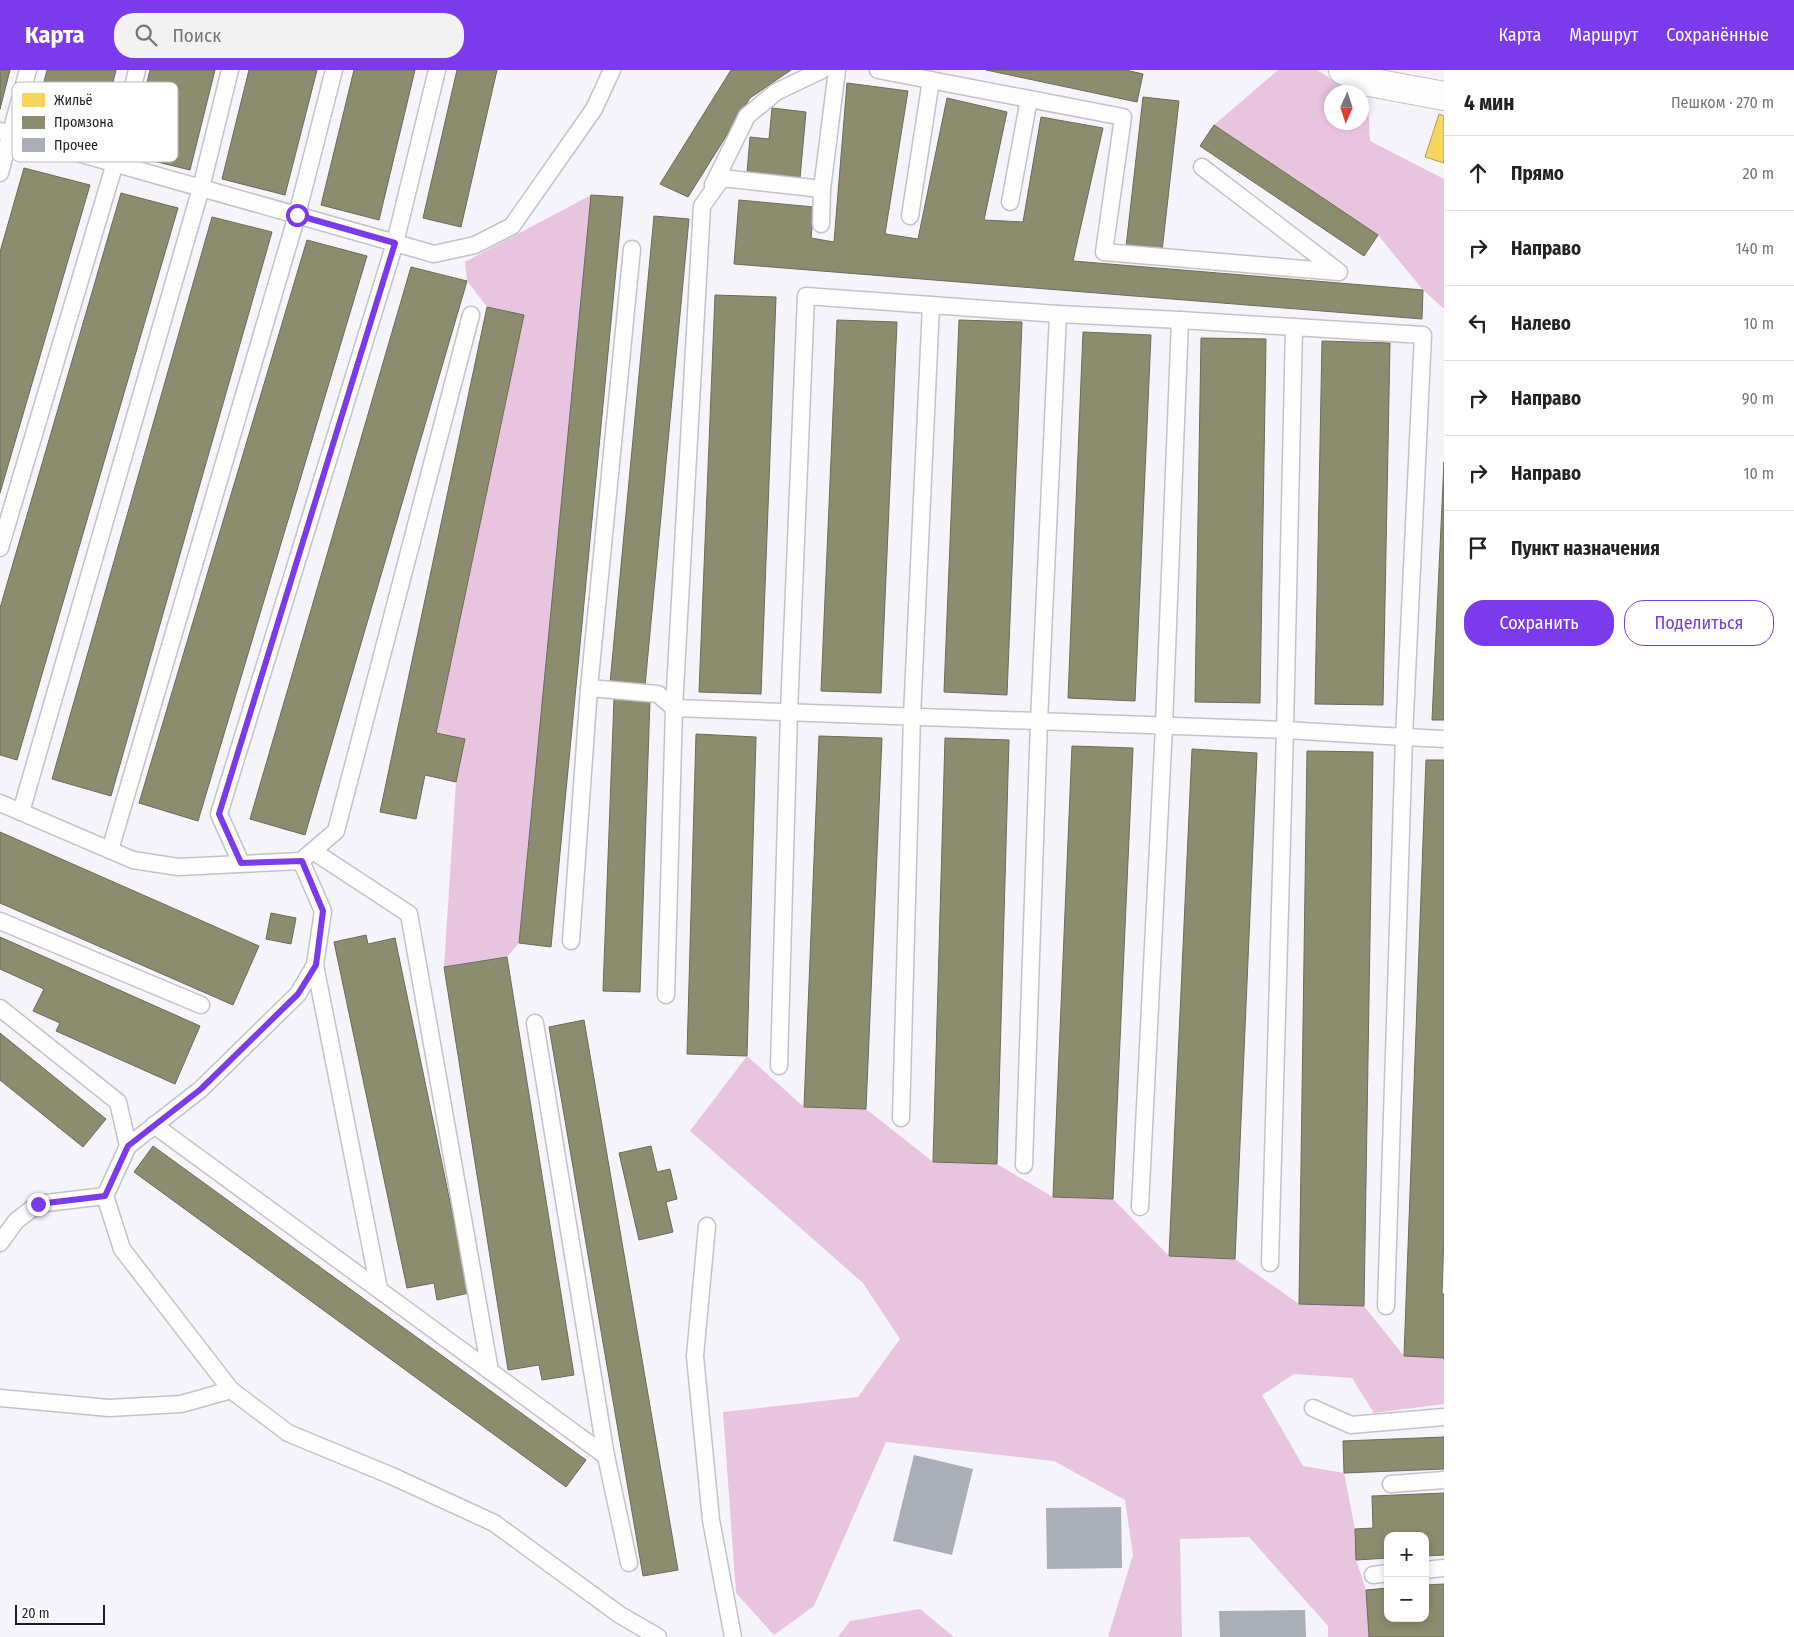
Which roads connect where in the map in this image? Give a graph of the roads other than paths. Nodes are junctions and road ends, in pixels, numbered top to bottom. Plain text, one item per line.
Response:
1 (28, 70) edge
2 (230, 70) edge
3 (334, 70) edge
4 (437, 70) edge
5 (612, 70) edge
6 (822, 70) edge
7 (837, 70) edge
8 (878, 70) edge
9 (1343, 70) edge
10 (931, 80) junction
11 (24, 82) edge
12 (1444, 96) edge
13 (1029, 99) junction
14 (12, 114) edge
15 (5, 133) edge
16 (107, 162) edge
17 (114, 164) junction
18 (1202, 167) dead end
19 (0, 173) edge
20 (201, 188) junction
21 (822, 189) junction
22 (1010, 202) dead end
23 (702, 206) junction
24 (297, 215) junction
25 (910, 216) dead end
26 (821, 224) dead end
27 (395, 243) junction
28 (632, 249) dead end
29 (931, 305) junction
30 (1058, 314) junction
31 (471, 315) dead end
32 (1180, 320) junction
33 (1294, 327) junction
34 (0, 548) edge
35 (589, 688) junction
36 (674, 708) junction
37 (789, 712) junction
38 (912, 716) junction
39 (1039, 721) junction
40 (1164, 726) junction
41 (1285, 730) junction
42 (1404, 737) junction
43 (1444, 739) edge
44 (0, 803) edge
45 (21, 812) junction
46 (110, 850) junction
47 (307, 856) junction
48 (241, 863) junction
49 (0, 921) edge
50 (571, 941) dead end
51 (316, 965) junction
52 (666, 995) dead end
53 (201, 1005) dead end
54 (0, 1008) edge
55 (535, 1024) dead end
56 (780, 1066) dead end
57 (901, 1118) dead end
58 (154, 1126) junction
59 (128, 1146) junction
60 (1024, 1165) dead end
61 (105, 1196) junction
62 (1140, 1207) dead end
63 (707, 1226) dead end
64 (0, 1243) edge
65 (1270, 1263) dead end
66 (379, 1290) junction
67 (1386, 1306) dead end
68 (490, 1372) junction
69 (231, 1390) junction
70 (0, 1398) edge
71 (1313, 1408) dead end
72 (1444, 1417) edge
73 (606, 1456) junction
74 (1444, 1480) edge
75 (1391, 1484) dead end
76 (628, 1563) dead end
77 (1444, 1568) edge
78 (1429, 1570) edge
79 (658, 1637) edge
80 (733, 1637) edge

1 - 11 lane
2 - 20 lane
3 - 24 lane
4 - 27 lane
5 - 27 lane
6 - 23 lane
7 - 21 lane
8 - 10 lane
9 - 12 street
10 - 13 lane
10 - 25 lane
13 - 18 lane
13 - 22 lane
14 - 15 lane
15 - 19 lane
16 - 17 lane
17 - 20 lane
17 - 34 lane
20 - 24 lane
20 - 45 lane
21 - 23 lane
21 - 26 lane
23 - 36 lane
24 - 27 lane
24 - 46 lane
27 - 48 lane
28 - 35 lane
29 - 30 lane
29 - 37 lane
29 - 38 lane
30 - 32 lane
30 - 39 lane
31 - 47 lane
32 - 33 lane
32 - 40 lane
33 - 41 lane
33 - 42 lane
35 - 36 lane
35 - 50 lane
36 - 37 lane
36 - 52 lane
37 - 38 lane
37 - 56 lane
38 - 39 lane
38 - 57 lane
39 - 40 lane
39 - 60 lane
40 - 41 lane
40 - 62 lane
41 - 42 lane
41 - 65 lane
42 - 43 lane
42 - 67 lane
44 - 45 lane
45 - 46 lane
46 - 48 lane
47 - 48 lane
47 - 51 lane
47 - 68 lane
49 - 53 lane
51 - 58 lane
51 - 66 lane
54 - 59 lane
55 - 73 lane
58 - 59 lane
58 - 66 lane
59 - 61 lane
61 - 64 lane
61 - 69 lane
63 - 80 lane
66 - 68 lane
68 - 73 lane
69 - 70 lane
69 - 79 lane
71 - 72 lane
73 - 76 lane
74 - 75 lane
77 - 78 lane

